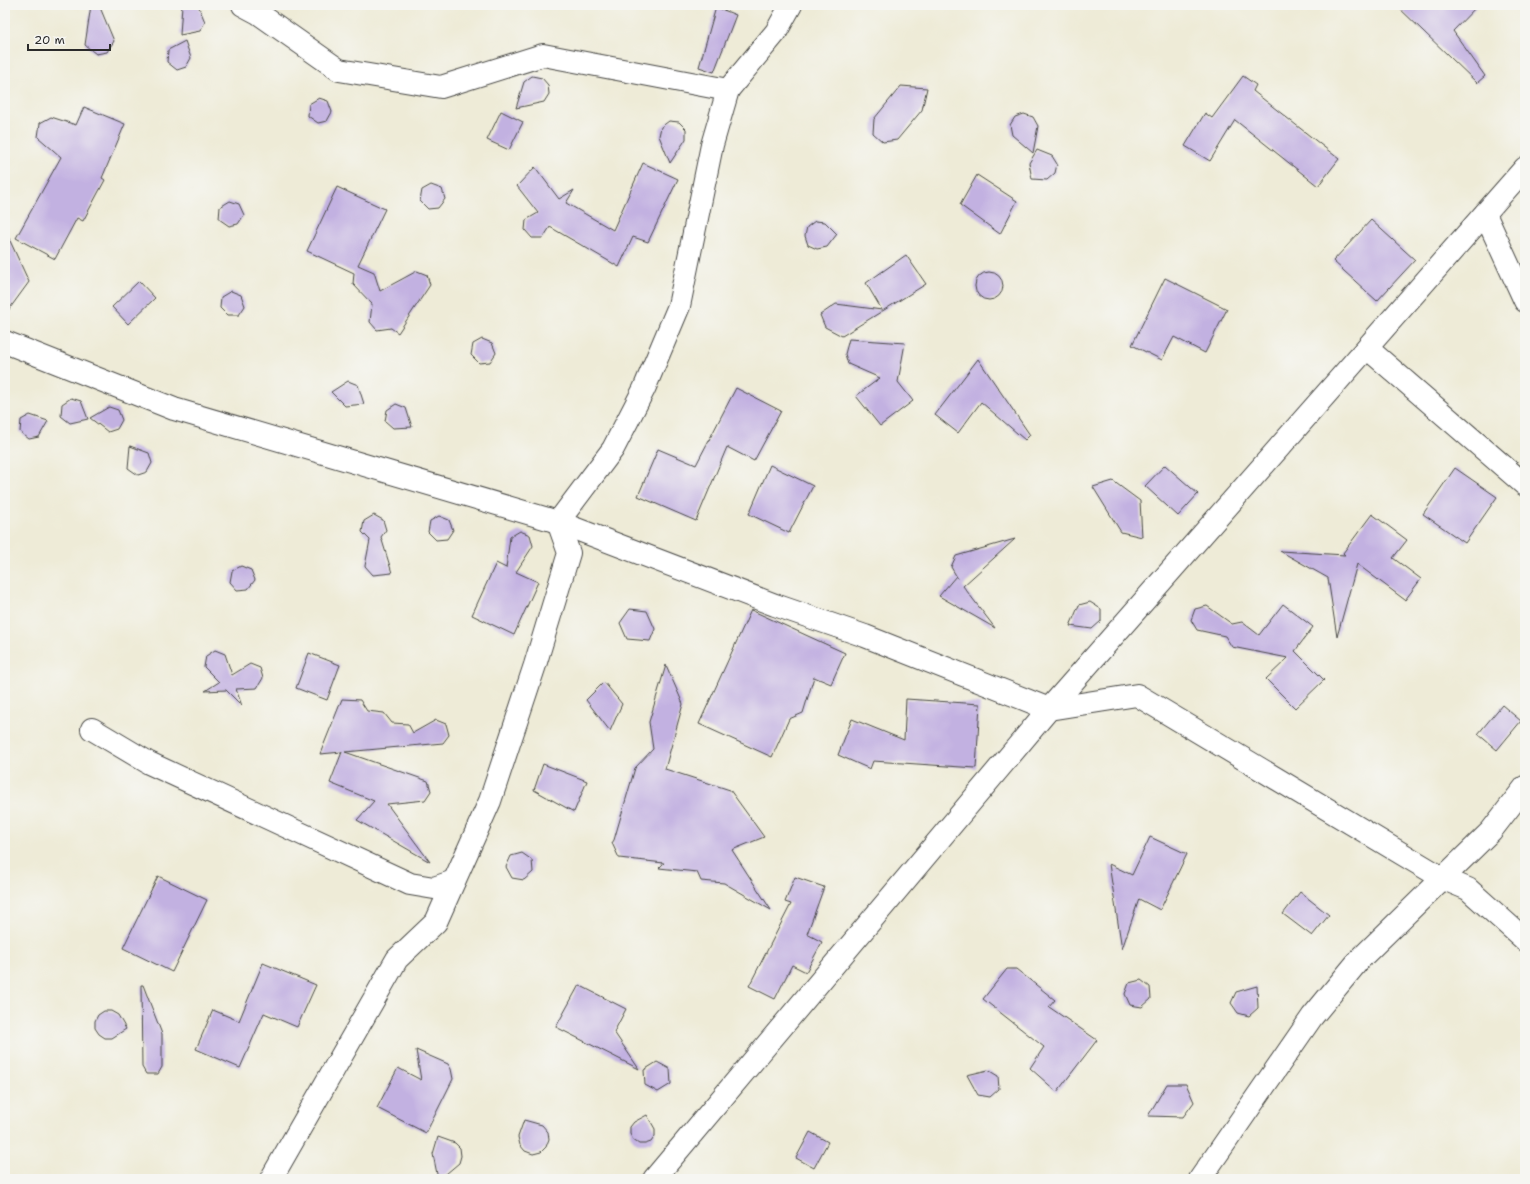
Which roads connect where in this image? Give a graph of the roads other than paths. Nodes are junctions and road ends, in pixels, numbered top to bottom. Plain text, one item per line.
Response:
1 (243, 5) edge
2 (791, 5) edge
3 (728, 90) junction
4 (1525, 168) edge
5 (1485, 214) junction
6 (1525, 301) edge
7 (5, 342) edge
8 (1367, 348) junction
9 (1525, 485) edge
10 (558, 522) junction
11 (1049, 709) junction
12 (92, 729) dead end
13 (1525, 787) edge
14 (1444, 879) junction
15 (454, 881) junction
16 (1525, 940) edge
17 (271, 1179) edge
18 (654, 1179) edge
19 (1200, 1179) edge

1 - 3 street
2 - 3 street
3 - 10 street
4 - 5 street
5 - 6 street
5 - 8 street
7 - 10 street
8 - 9 street
8 - 11 street
10 - 11 street
10 - 15 street
11 - 14 street
11 - 18 street
12 - 15 street
13 - 14 street
14 - 16 street
14 - 19 street
15 - 17 street

